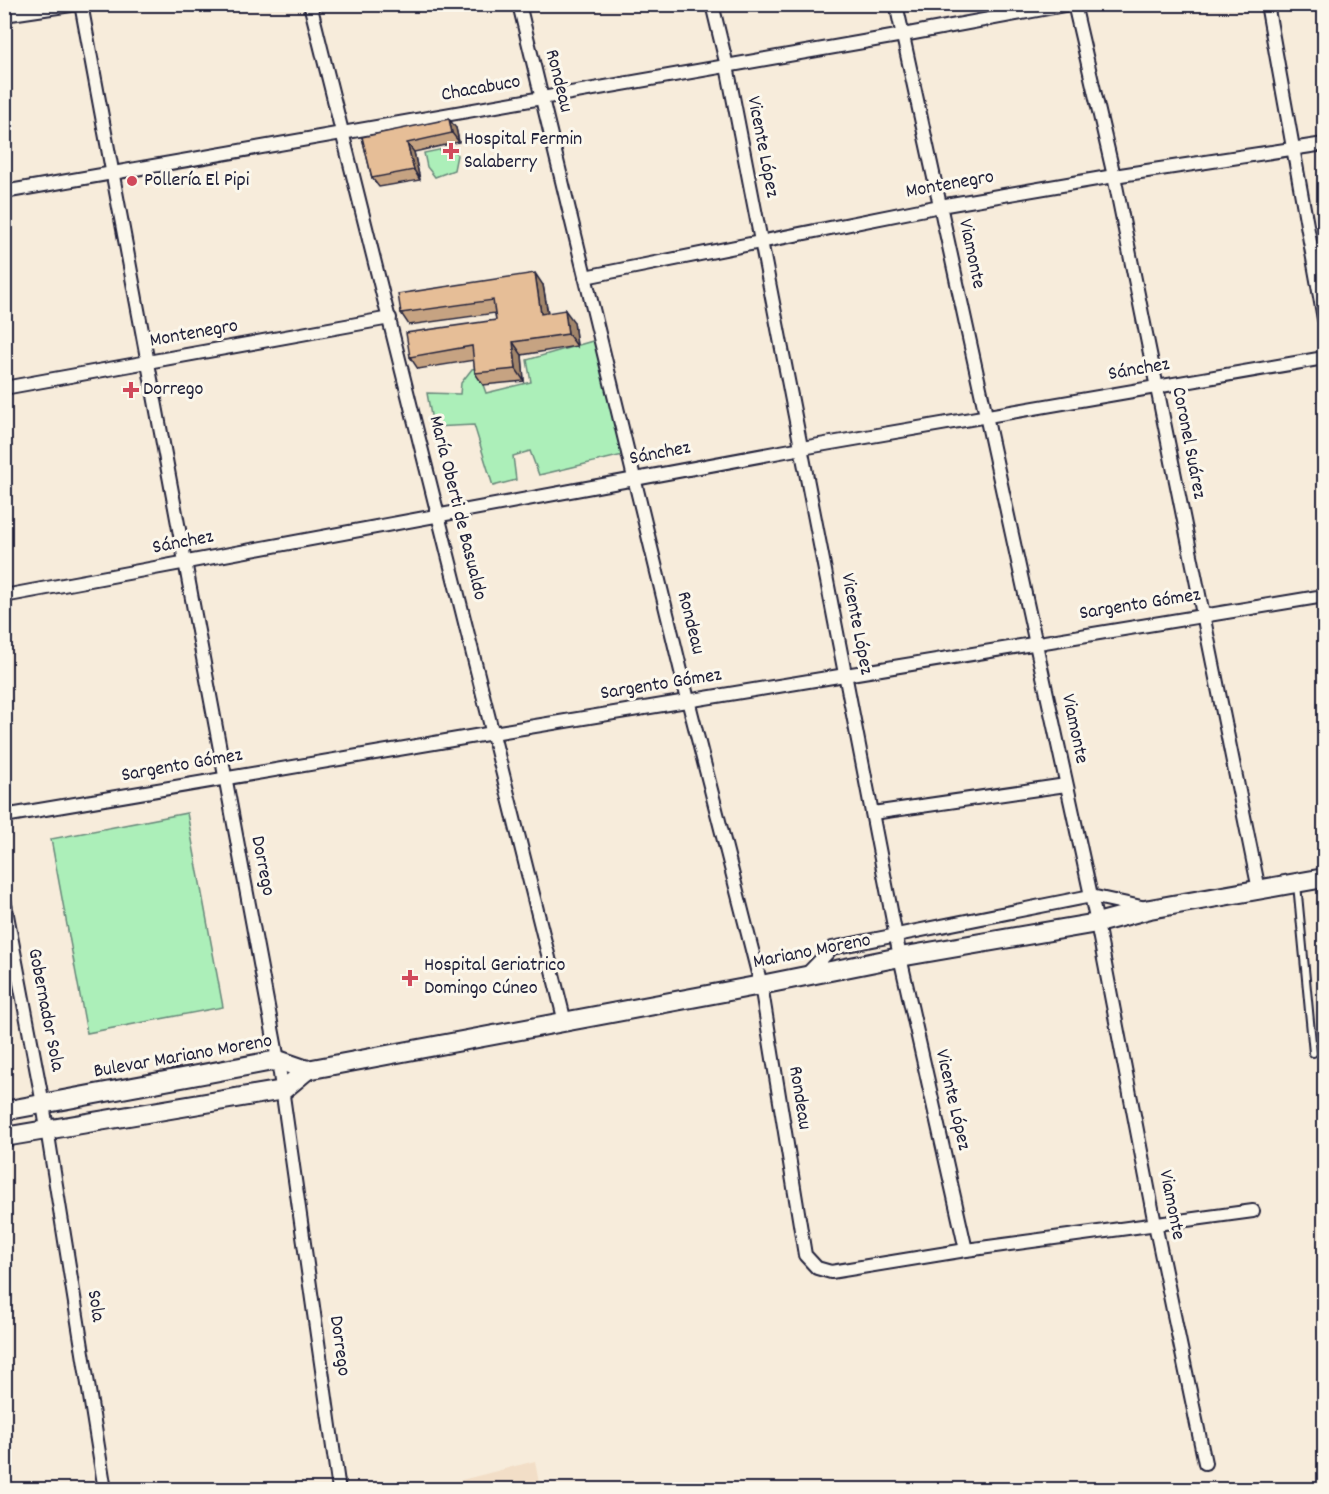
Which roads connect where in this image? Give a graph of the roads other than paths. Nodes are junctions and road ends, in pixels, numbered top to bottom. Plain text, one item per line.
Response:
1 (79, 4) edge
2 (310, 4) edge
3 (519, 4) edge
4 (712, 4) edge
5 (896, 4) edge
6 (1072, 4) edge
7 (1267, 4) edge
8 (4, 15) edge
9 (903, 35) junction
10 (727, 66) junction
11 (542, 98) junction
12 (343, 133) junction
13 (1324, 144) edge
14 (1293, 150) junction
15 (112, 173) junction
16 (1114, 177) junction
17 (4, 192) edge
18 (940, 206) junction
19 (761, 241) junction
20 (585, 277) junction
21 (390, 318) junction
22 (1324, 318) edge
23 (1324, 358) edge
24 (148, 362) junction
25 (1157, 386) junction
26 (4, 388) edge
27 (986, 416) junction
28 (802, 448) junction
29 (634, 479) junction
30 (439, 515) junction
31 (185, 562) junction
32 (4, 596) edge
33 (1324, 596) edge
34 (1203, 615) junction
35 (1035, 643) junction
36 (846, 674) junction
37 (688, 700) junction
38 (494, 733) junction
39 (226, 778) junction
40 (1066, 785) junction
41 (873, 813) junction
42 (4, 816) edge
43 (1324, 878) edge
44 (1297, 883) junction
45 (1259, 890) junction
46 (1091, 896) junction
47 (4, 899) edge
48 (1150, 909) junction
49 (1097, 922) junction
50 (896, 935) junction
51 (900, 957) junction
52 (805, 976) junction
53 (761, 985) junction
54 (565, 1022) junction
55 (1313, 1053) dead end
56 (278, 1060) junction
57 (308, 1070) junction
58 (283, 1090) junction
59 (43, 1104) junction
60 (4, 1111) edge
61 (47, 1129) junction
62 (4, 1137) edge
63 (1253, 1211) dead end
64 (1155, 1224) junction
65 (966, 1250) junction
66 (1205, 1462) dead end
67 (105, 1490) edge
68 (339, 1490) edge

1 - 8 street
1 - 15 street, Dorrego
2 - 12 street, María Oberti de Basualdo
3 - 11 street, Rondeau
4 - 10 street, Vicente López
5 - 9 street, Viamonte
6 - 9 street, Chacabuco
6 - 16 street, Coronel Suárez
7 - 14 street
9 - 10 street, Chacabuco
9 - 18 street, Viamonte
10 - 11 street, Chacabuco
10 - 19 street, Vicente López
11 - 12 street, Chacabuco
11 - 20 street, Rondeau
12 - 15 street, Chacabuco
12 - 21 street, María Oberti de Basualdo
13 - 14 street, Montenegro
14 - 16 street, Montenegro
14 - 22 street
15 - 17 street, Chacabuco
15 - 24 street, Dorrego
16 - 18 street, Montenegro
16 - 25 street, Coronel Suárez
18 - 19 street, Montenegro
18 - 27 street, Viamonte
19 - 20 street, Montenegro
19 - 28 street, Vicente López
20 - 29 street, Rondeau
21 - 24 street, Montenegro
21 - 30 street, María Oberti de Basualdo
23 - 25 street, Sánchez
24 - 26 street, Montenegro
24 - 31 street, Dorrego
25 - 27 street, Sánchez
25 - 34 street, Coronel Suárez
27 - 28 street, Sánchez
27 - 35 street, Viamonte
28 - 29 street, Sánchez
28 - 36 street, Vicente López
29 - 30 street, Sánchez
29 - 37 street, Rondeau
30 - 31 street, Sánchez
30 - 38 street, María Oberti de Basualdo
31 - 32 street, Sánchez
31 - 39 street, Dorrego
33 - 34 street, Sargento Gómez
34 - 35 street, Sargento Gómez
34 - 45 street, Coronel Suárez
35 - 36 street, Sargento Gómez
35 - 40 street, Viamonte
36 - 37 street, Sargento Gómez
36 - 41 street, Vicente López
37 - 38 street, Sargento Gómez
37 - 53 street, Rondeau
38 - 39 street, Sargento Gómez
38 - 54 street, María Oberti de Basualdo
39 - 42 street, Sargento Gómez
39 - 56 street, Dorrego
40 - 41 street
40 - 46 street, Viamonte
41 - 50 street, Vicente López
43 - 44 main road, Mariano Moreno
44 - 45 main road, Mariano Moreno
44 - 55 lane
45 - 48 main road, Mariano Moreno
46 - 48 street
46 - 49 street, Viamonte
46 - 50 street
47 - 59 street, Gobernador Sola
48 - 49 main road, Mariano Moreno
49 - 51 main road, Mariano Moreno
49 - 64 street, Viamonte
50 - 51 street, Vicente López
50 - 52 street
51 - 52 main road, Mariano Moreno
51 - 65 street, Vicente López
52 - 53 main road, Mariano Moreno
53 - 54 main road, Mariano Moreno
53 - 65 street, Rondeau
54 - 57 main road, Mariano Moreno
56 - 57 main road, Bulevar Mariano Moreno
56 - 58 street, Dorrego
56 - 59 main road, Bulevar Mariano Moreno
57 - 58 main road
58 - 61 main road
58 - 68 street, Dorrego
59 - 60 main road, Bulevar Mariano Moreno
59 - 61 street, Gobernador Sola
61 - 62 main road
61 - 67 street, Sola
63 - 64 street
64 - 65 street
64 - 66 street, Viamonte

